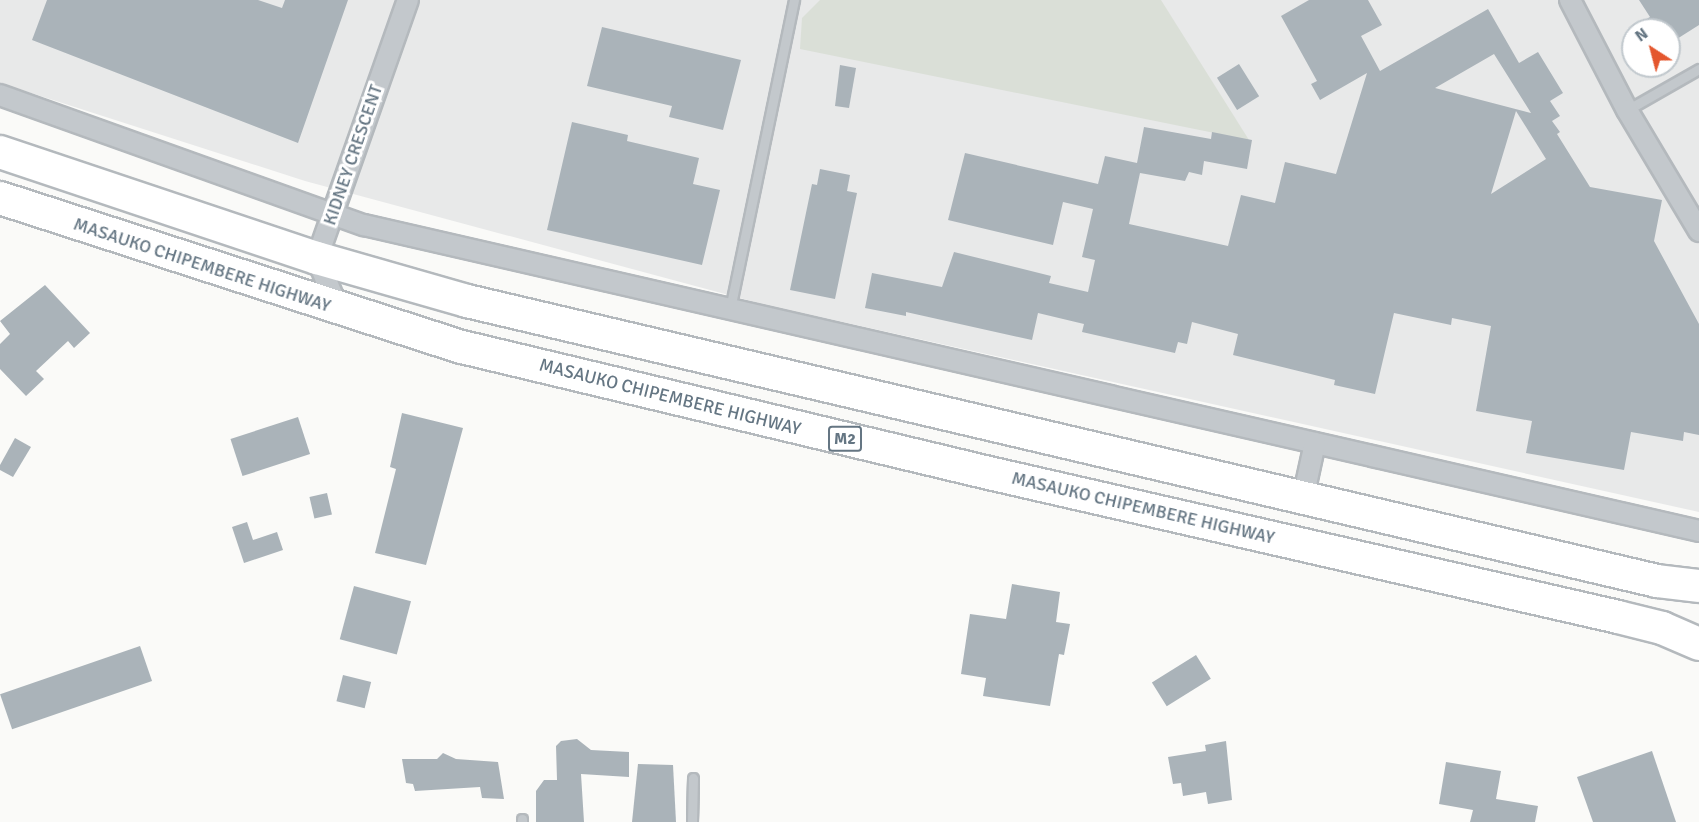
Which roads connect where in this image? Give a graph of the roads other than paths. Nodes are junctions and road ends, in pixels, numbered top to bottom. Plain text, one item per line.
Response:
1 (408, 0) edge
2 (794, 0) edge
3 (1574, 1) edge
4 (1699, 69) edge
5 (0, 95) edge
6 (1627, 110) junction
7 (0, 152) edge
8 (0, 198) edge
9 (333, 214) junction
10 (1699, 231) edge
11 (316, 258) junction
12 (338, 309) junction
13 (729, 312) junction
14 (1315, 443) junction
15 (1303, 498) junction
16 (1699, 531) edge
17 (1699, 586) edge
18 (1699, 644) edge
19 (693, 778) dead end
20 (692, 822) edge

1 - 9 street, KIDNEY CRESCENT
2 - 13 lane
3 - 6 street
4 - 6 lane
5 - 9 street
6 - 10 street
7 - 11 highway
8 - 12 highway, MASAUKO CHIPEMBERE HIGHWAY / M2
9 - 11 street, KIDNEY CRESCENT
9 - 13 street
11 - 12 street
11 - 15 highway
12 - 18 highway, MASAUKO CHIPEMBERE HIGHWAY / M2
13 - 14 street
14 - 15 street
14 - 16 street
15 - 17 highway
19 - 20 lane

